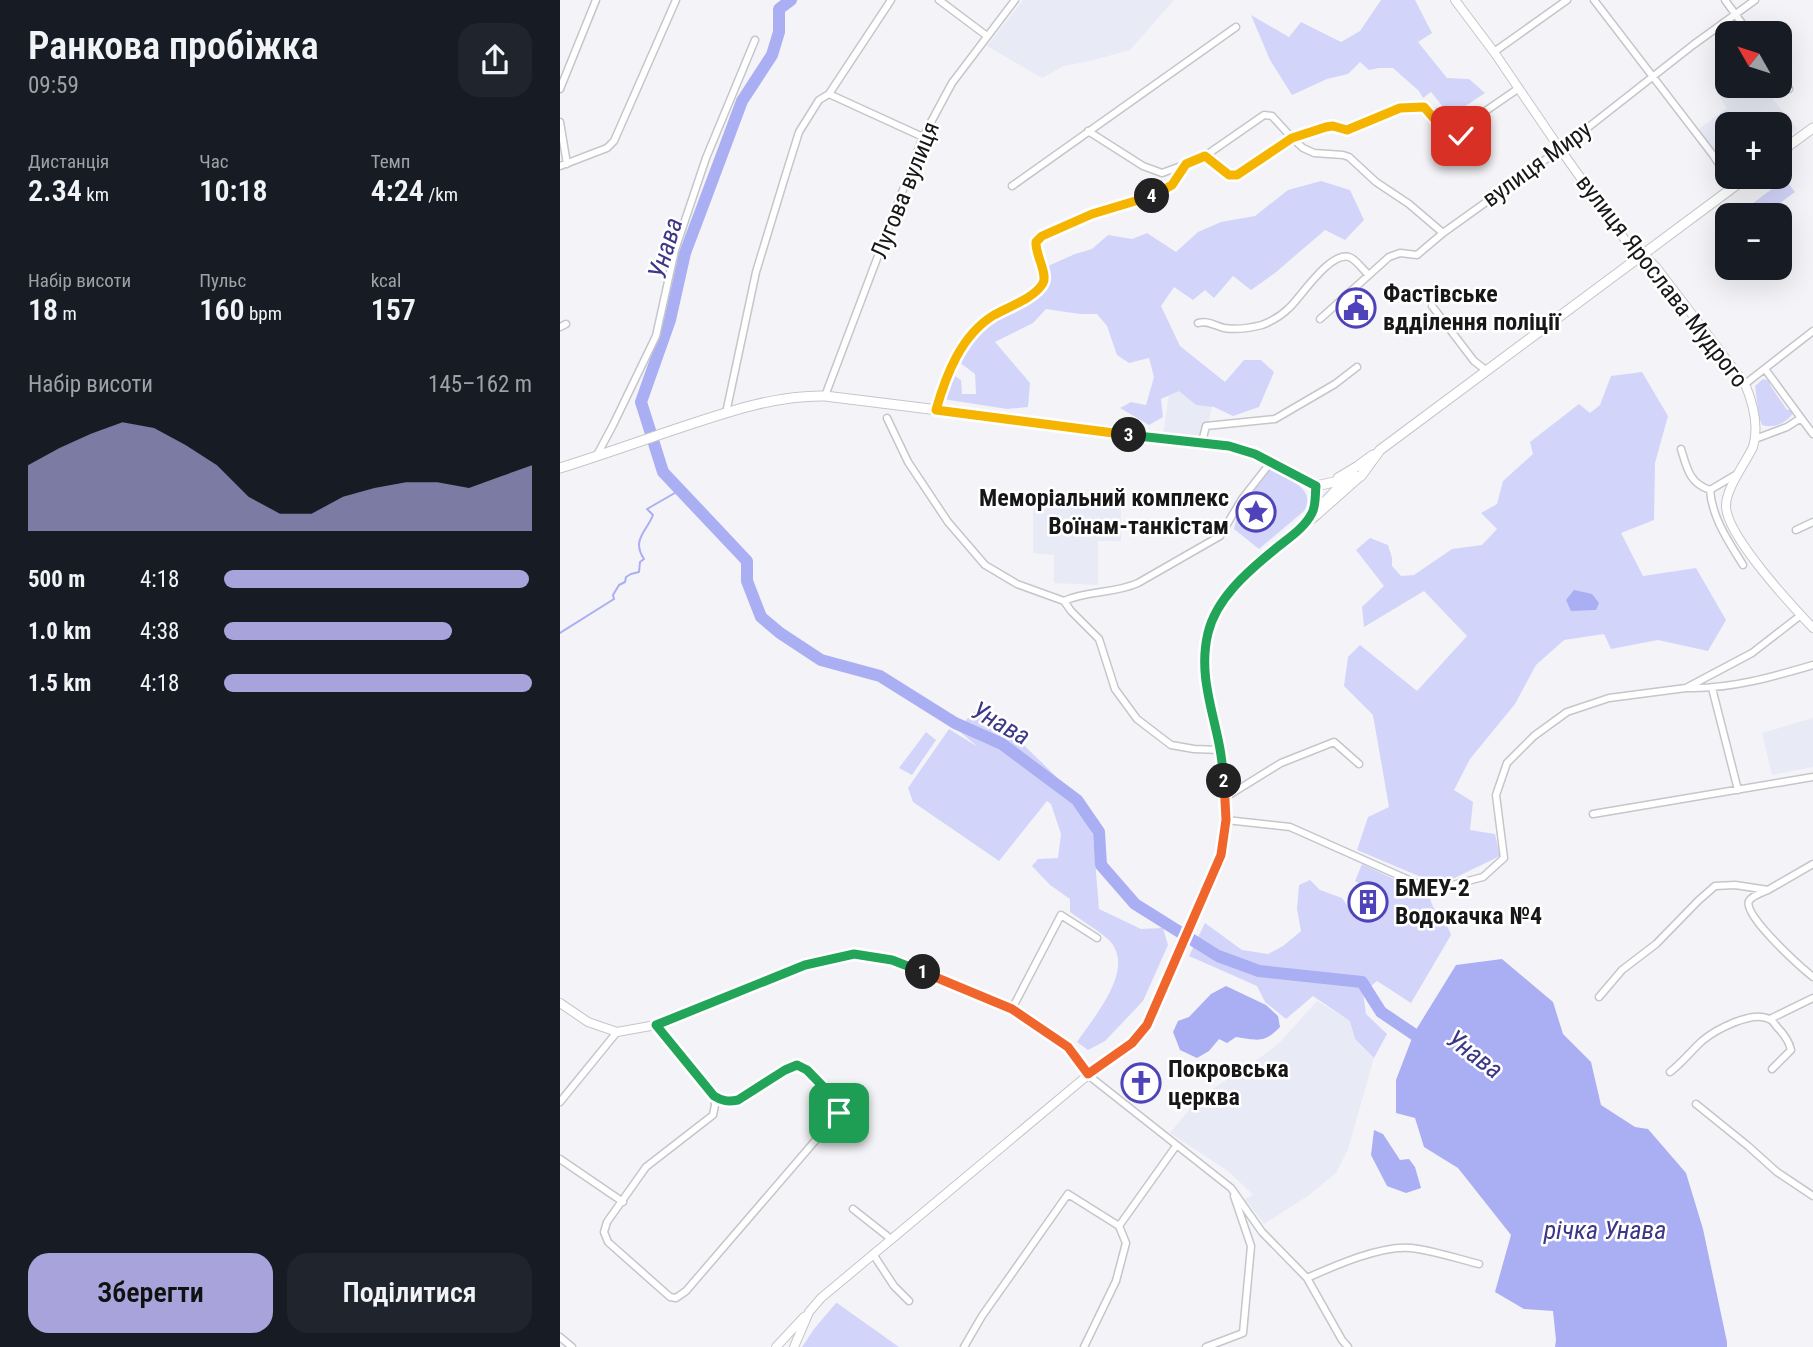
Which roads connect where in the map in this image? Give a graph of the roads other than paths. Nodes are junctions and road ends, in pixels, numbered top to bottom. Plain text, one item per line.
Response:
1 (596, 0) edge
2 (676, 0) edge
3 (891, 0) edge
4 (939, 0) edge
5 (1015, 0) edge
6 (1455, 0) edge
7 (1567, 0) edge
8 (1594, 0) edge
9 (1725, 0) edge
10 (1755, 0) edge
11 (1736, 14) junction
12 (1741, 21) edge
13 (1236, 27) dead end
14 (987, 36) junction
15 (755, 40) dead end
16 (1494, 52) junction
17 (1652, 77) junction
18 (1519, 88) junction
19 (560, 89) edge
20 (829, 94) junction
21 (560, 122) edge
22 (1813, 128) edge
23 (1088, 131) junction
24 (923, 137) junction
25 (1292, 138) junction
26 (1792, 143) edge
27 (1560, 149) junction
28 (1205, 156) junction
29 (1715, 158) edge
30 (1186, 164) junction
31 (564, 165) edge
32 (1012, 186) dead end
33 (1730, 189) edge
34 (1443, 233) junction
35 (1640, 257) junction
36 (1369, 275) junction
37 (1432, 306) dead end
38 (1320, 319) dead end
39 (1198, 323) dead end
40 (1813, 331) edge
41 (1357, 367) dead end
42 (1765, 369) junction
43 (1486, 371) junction
44 (1745, 384) junction
45 (825, 396) junction
46 (936, 410) junction
47 (726, 413) junction
48 (887, 418) dead end
49 (1801, 418) junction
50 (1813, 433) edge
51 (1755, 439) junction
52 (1202, 442) junction
53 (1681, 449) dead end
54 (596, 456) junction
55 (1271, 462) junction
56 (560, 468) edge
57 (1741, 470) junction
58 (1360, 471) junction
59 (1306, 480) junction
60 (1342, 480) junction
61 (1316, 486) junction
62 (1710, 490) junction
63 (1313, 511) junction
64 (1813, 522) edge
65 (1301, 528) junction
66 (1796, 530) dead end
67 (1743, 565) dead end
68 (1064, 601) junction
69 (1801, 615) junction
70 (1813, 628) edge
71 (1813, 665) edge
72 (1686, 688) junction
73 (1712, 688) junction
74 (1221, 750) junction
75 (1359, 764) dead end
76 (1813, 777) edge
77 (1738, 790) junction
78 (1226, 797) junction
79 (1593, 814) dead end
80 (1226, 820) junction
81 (1813, 864) edge
82 (1768, 890) junction
83 (1097, 938) dead end
84 (1813, 977) edge
85 (1599, 997) dead end
86 (1813, 998) edge
87 (560, 1003) edge
88 (1012, 1009) junction
89 (1770, 1019) junction
90 (656, 1025) junction
91 (617, 1032) junction
92 (1772, 1069) dead end
93 (1670, 1072) dead end
94 (1088, 1074) junction
95 (714, 1096) junction
96 (560, 1102) edge
97 (1696, 1104) dead end
98 (1176, 1146) junction
99 (560, 1159) edge
100 (1231, 1188) junction
101 (1813, 1196) edge
102 (623, 1202) junction
103 (853, 1209) dead end
104 (1119, 1226) junction
105 (891, 1239) junction
106 (873, 1254) junction
107 (1479, 1264) dead end
108 (1307, 1278) junction
109 (909, 1301) dead end
110 (809, 1312) junction
111 (560, 1337) edge
112 (572, 1347) edge
113 (776, 1347) edge
114 (794, 1347) edge
115 (964, 1347) edge
116 (1084, 1347) edge
117 (1206, 1347) edge
118 (1348, 1347) edge

1 - 19 street
2 - 31 street
3 - 20 street
4 - 14 street
5 - 14 street, Лугова вулиця
6 - 16 street, вулиця Ярослава Мудрого
7 - 16 street
8 - 17 street
9 - 11 street
10 - 11 street, вулиця Миру
11 - 12 street
11 - 17 street, вулиця Миру
13 - 23 street
14 - 24 street, Лугова вулиця
15 - 54 street
16 - 18 street, вулиця Ярослава Мудрого
17 - 27 street, вулиця Миру
17 - 29 street
18 - 25 street
18 - 27 street, вулиця Ярослава Мудрого
20 - 24 street
20 - 47 street
21 - 31 street
22 - 26 main road
23 - 30 street
23 - 32 street
24 - 45 street, Лугова вулиця
25 - 28 street
25 - 28 street
25 - 34 street
27 - 34 street, вулиця Миру
27 - 35 street, вулиця Ярослава Мудрого
28 - 30 street
30 - 46 street
33 - 35 main road
34 - 36 street, вулиця Миру
35 - 43 main road
35 - 44 street, вулиця Ярослава Мудрого
36 - 38 street, вулиця Миру
36 - 39 street
37 - 43 street
40 - 42 street
41 - 52 street
42 - 44 street
42 - 49 street
43 - 58 main road
44 - 51 street, вулиця Ярослава Мудрого
45 - 46 main road
45 - 47 main road
46 - 52 main road
47 - 54 main road
48 - 68 street
49 - 50 street
49 - 51 street
51 - 57 street, вулиця Ярослава Мудрого
52 - 55 main road
53 - 62 street
54 - 56 main road
55 - 59 main road
55 - 68 street
57 - 62 street
57 - 69 street, вулиця Ярослава Мудрого
58 - 60 main road
58 - 65 street
59 - 60 main road
59 - 61 main road
60 - 61 main road
60 - 63 street
60 - 65 street
61 - 63 street
62 - 67 street
63 - 65 street
64 - 66 street
65 - 74 street
68 - 74 street
69 - 70 street, вулиця Ярослава Мудрого
69 - 72 street
71 - 73 street
72 - 73 street
72 - 80 street
73 - 77 street
74 - 78 street
75 - 78 street
76 - 77 street
77 - 79 street
78 - 80 street
80 - 94 street
81 - 82 street
82 - 84 street
82 - 85 street
83 - 88 street
86 - 89 street
87 - 91 street
88 - 90 street
88 - 94 street
89 - 92 street
89 - 93 street
90 - 91 street
90 - 95 street
91 - 96 street
94 - 98 street
94 - 105 street
95 - 102 street
95 - 102 street
97 - 101 street
98 - 100 street
98 - 104 street
99 - 102 street
100 - 108 street
100 - 117 street
103 - 105 street
104 - 115 street
104 - 116 street
105 - 106 street
106 - 109 street
106 - 110 street
107 - 108 street
108 - 118 street
110 - 113 street
110 - 114 street
111 - 112 street

